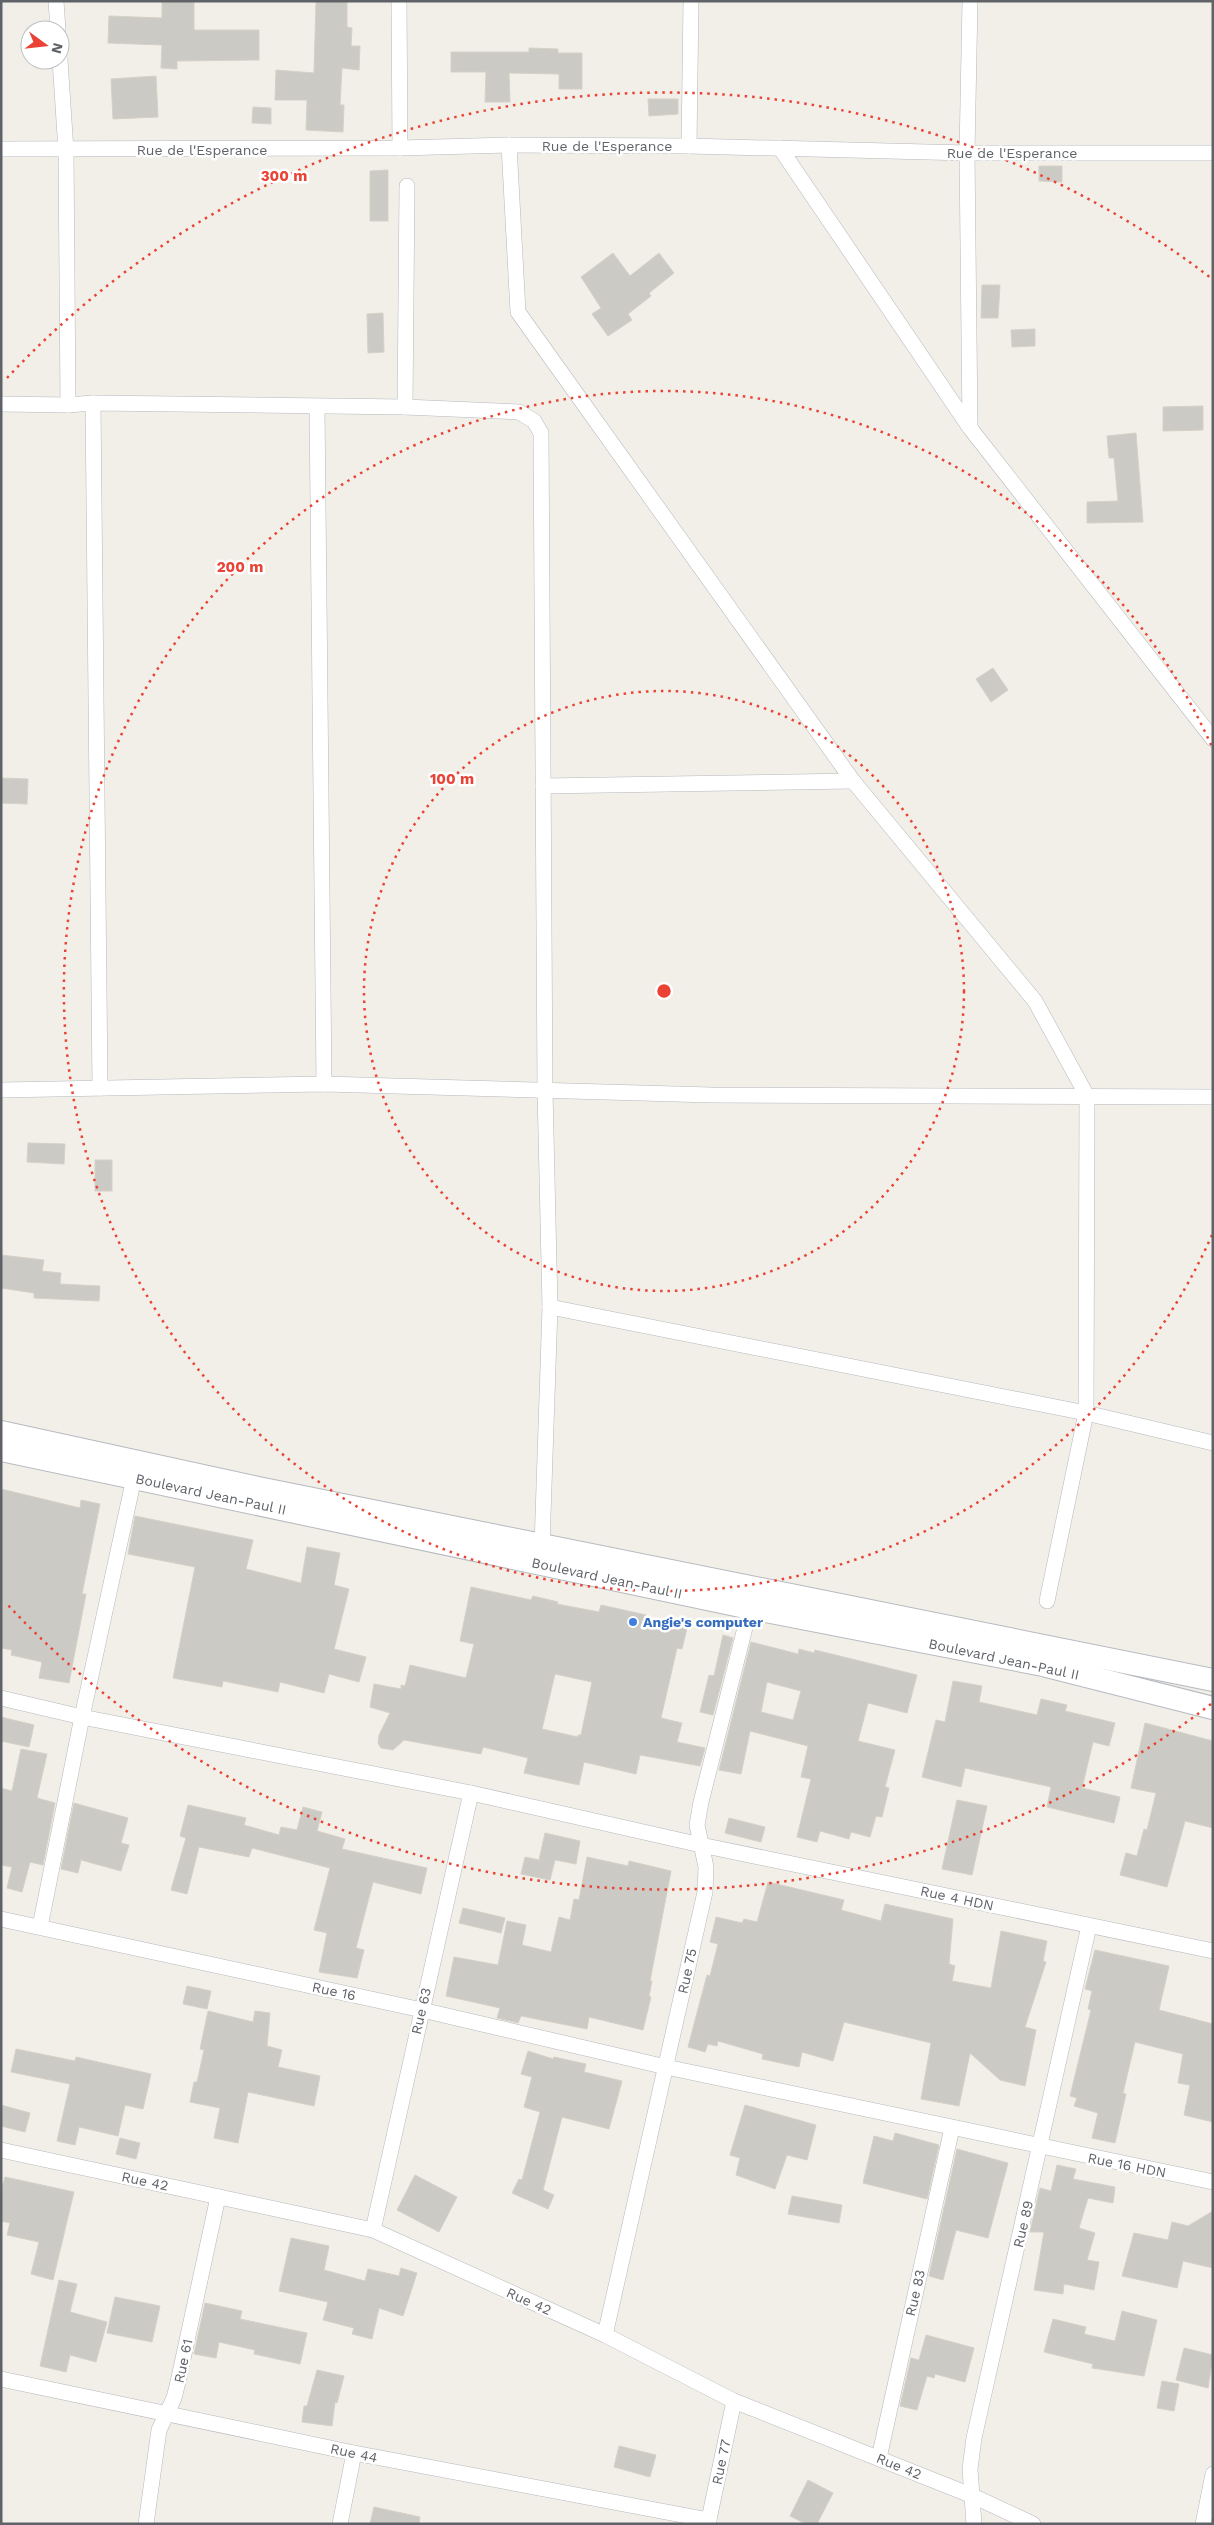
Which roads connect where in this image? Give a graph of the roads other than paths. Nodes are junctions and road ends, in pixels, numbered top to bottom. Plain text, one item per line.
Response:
1 (399, 1) edge
2 (691, 1) edge
3 (970, 1) edge
4 (56, 2) edge
5 (57, 20) edge
6 (61, 70) edge
7 (509, 145) junction
8 (689, 146) junction
9 (400, 148) junction
10 (780, 148) junction
11 (1, 149) edge
12 (66, 151) junction
13 (967, 153) junction
14 (1213, 153) edge
15 (407, 186) dead end
16 (93, 403) junction
17 (1, 404) edge
18 (68, 405) junction
19 (317, 407) junction
20 (405, 408) junction
21 (970, 428) junction
22 (1213, 739) edge
23 (853, 782) junction
24 (544, 786) junction
25 (324, 1084) junction
26 (100, 1088) junction
27 (1, 1090) edge
28 (545, 1090) junction
29 (1087, 1096) junction
30 (1213, 1097) edge
31 (550, 1307) junction
32 (1086, 1413) junction
33 (1, 1432) edge
34 (1213, 1443) edge
35 (1, 1450) edge
36 (134, 1478) junction
37 (542, 1546) junction
38 (1047, 1601) dead end
39 (750, 1608) junction
40 (1213, 1680) edge
41 (1, 1698) edge
42 (1213, 1708) edge
43 (82, 1717) junction
44 (471, 1793) junction
45 (701, 1845) junction
46 (1, 1919) edge
47 (1089, 1926) junction
48 (40, 1927) junction
49 (1213, 1951) edge
50 (422, 2010) junction
51 (666, 2067) junction
52 (952, 2128) junction
53 (1041, 2148) junction
54 (1, 2150) edge
55 (1213, 2182) edge
56 (218, 2197) junction
57 (373, 2230) junction
58 (605, 2335) junction
59 (1, 2379) edge
60 (734, 2401) junction
61 (167, 2412) junction
62 (354, 2453) junction
63 (879, 2458) junction
64 (1213, 2474) edge
65 (973, 2496) junction
66 (709, 2522) edge
67 (146, 2524) edge
68 (340, 2524) edge
69 (974, 2524) edge
70 (1033, 2524) edge
71 (1203, 2524) edge

1 - 9 street
2 - 8 street
3 - 13 street
4 - 5 street
6 - 12 street
7 - 8 street, Rue de l'Esperance
7 - 9 street, Rue de l'Esperance
7 - 23 street
8 - 10 street, Rue de l'Esperance
9 - 12 street, Rue de l'Esperance
10 - 13 street, Rue de l'Esperance
10 - 21 street
11 - 12 street, Rue de l'Esperance
12 - 18 street
13 - 14 street, Rue de l'Esperance
13 - 21 street
15 - 20 street
16 - 18 street
16 - 19 street
16 - 26 street
17 - 18 street
19 - 20 street
19 - 25 street
20 - 24 street
21 - 22 street
23 - 24 street
23 - 29 street
24 - 28 street
25 - 26 street
25 - 28 street
26 - 27 street
28 - 29 street
28 - 31 street
29 - 30 street
29 - 32 street
31 - 32 street
31 - 37 street
32 - 34 street
32 - 38 street
33 - 37 main road, Boulevard Jean-Paul II
35 - 36 main road, Boulevard Jean-Paul II
36 - 39 main road, Boulevard Jean-Paul II
36 - 43 street
37 - 40 main road, Boulevard Jean-Paul II
39 - 42 main road, Boulevard Jean-Paul II
39 - 45 street, Rue 75
41 - 43 street, Rue 4 HDN
43 - 44 street, Rue 4 HDN
43 - 48 street
44 - 45 street, Rue 4 HDN
44 - 50 street, Rue 63
45 - 47 street, Rue 4 HDN
45 - 51 street, Rue 75
46 - 48 street, Rue 16
47 - 49 street, Rue 4 HDN
47 - 53 street, Rue 89
48 - 50 street, Rue 16
50 - 51 street, Rue 16
50 - 57 street, Rue 63
51 - 52 street, Rue 16
51 - 58 street, Rue 75
52 - 53 street, Rue 16 HDN
52 - 63 street, Rue 83
53 - 55 street, Rue 16 HDN
53 - 65 street, Rue 89
54 - 56 street, Rue 42
56 - 57 street, Rue 42
56 - 61 street, Rue 61
57 - 58 street, Rue 42
58 - 60 street, Rue 42
59 - 61 street, Rue 44
60 - 63 street, Rue 42
60 - 66 street, Rue 77
61 - 62 street, Rue 44
61 - 67 street, Rue 61
62 - 66 street, Rue 44
62 - 68 street
63 - 65 street, Rue 42
64 - 71 street
65 - 69 street, Rue 89
65 - 70 street, Rue 42

